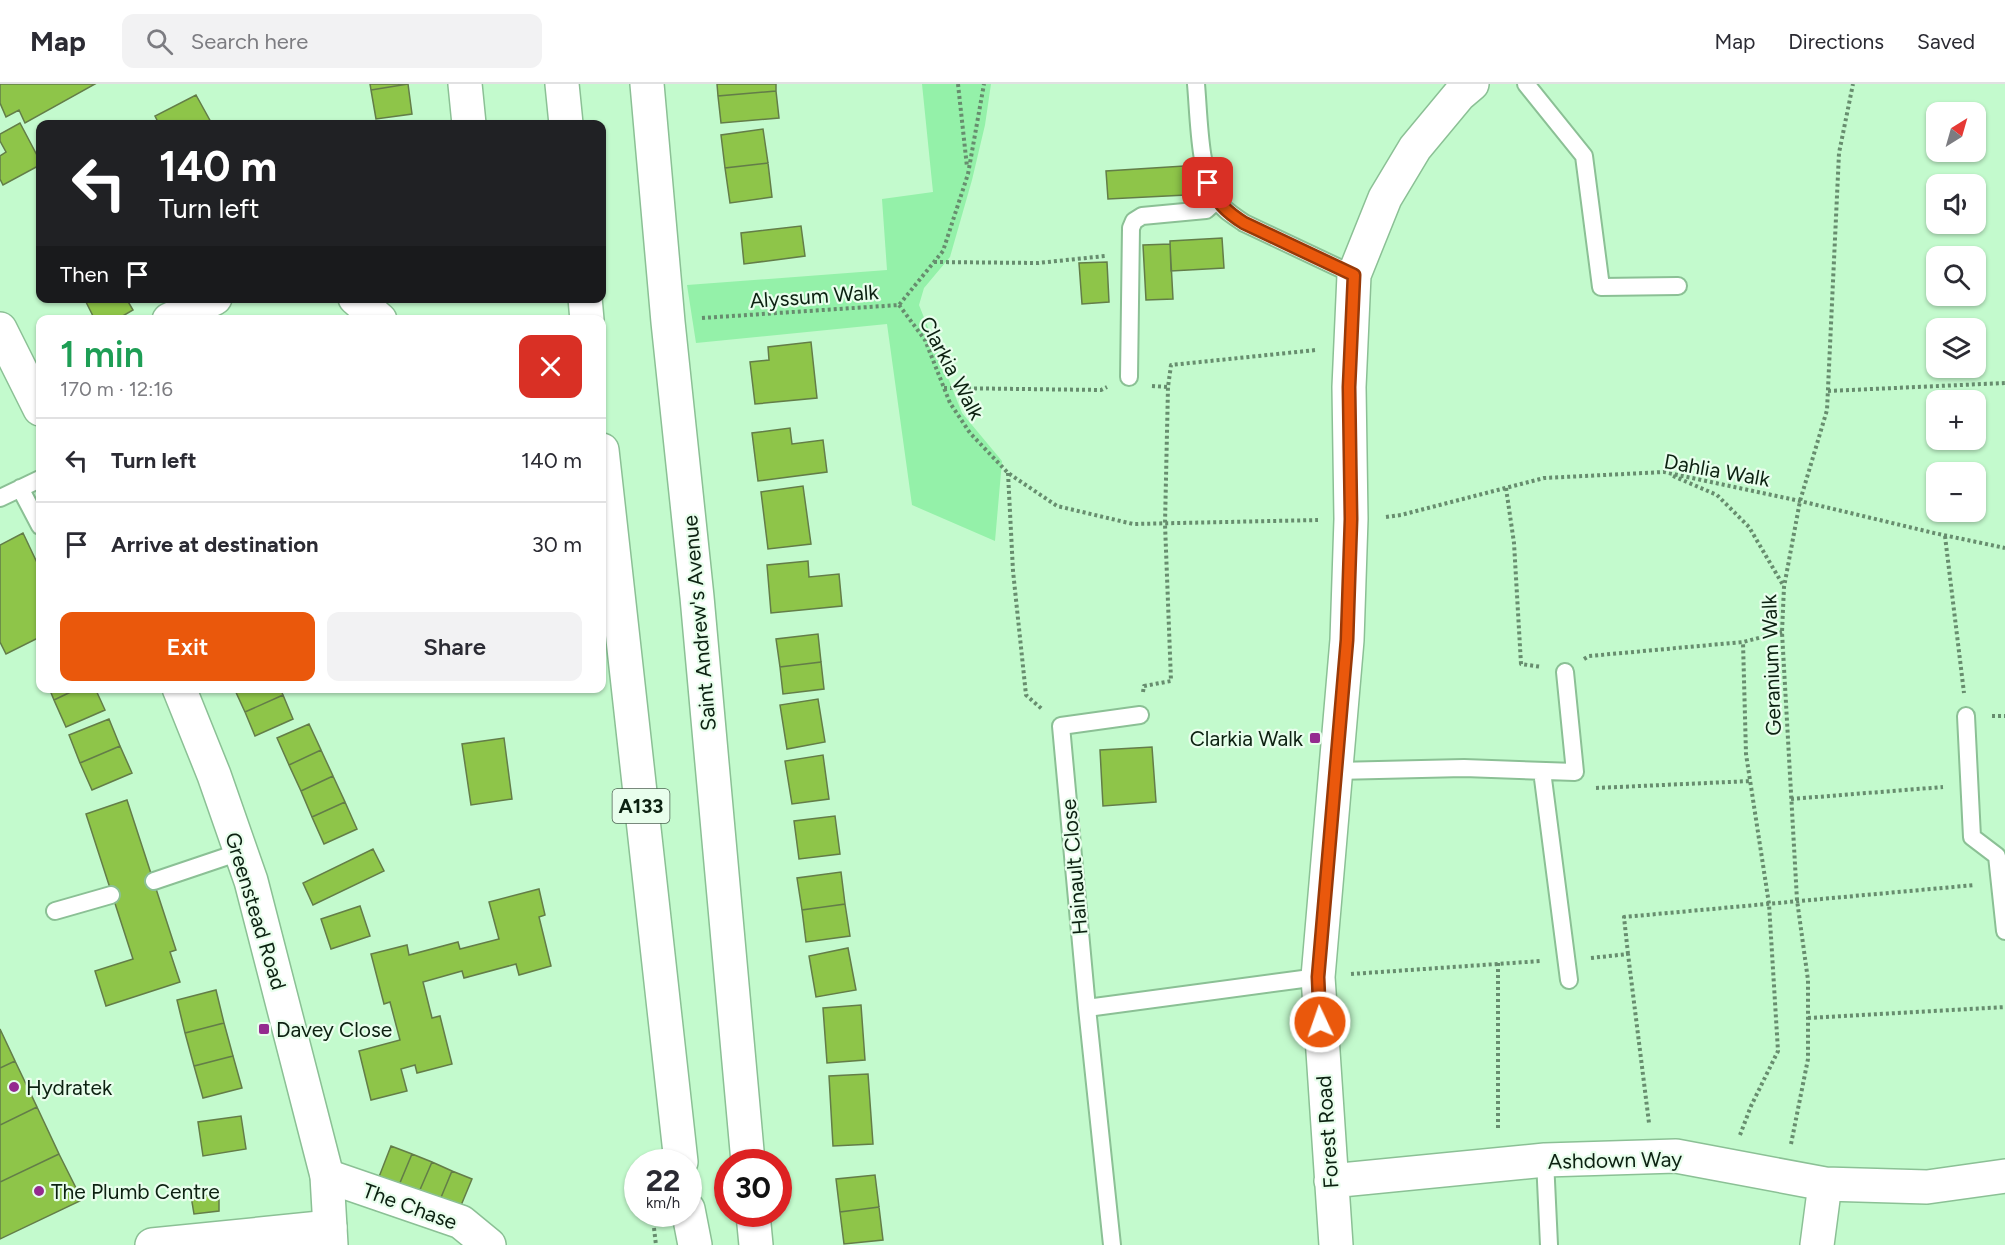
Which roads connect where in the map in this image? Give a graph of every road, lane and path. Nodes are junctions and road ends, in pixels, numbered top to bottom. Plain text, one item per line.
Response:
1 (465, 84) edge
2 (562, 84) edge
3 (647, 84) edge
4 (958, 84) edge
5 (984, 84) edge
6 (1196, 84) edge
7 (1472, 84) edge
8 (1526, 84) edge
9 (1853, 84) edge
10 (470, 120) edge
11 (566, 120) edge
12 (968, 174) junction
13 (1217, 201) junction
14 (1129, 254) junction
15 (934, 262) junction
16 (1354, 275) junction
17 (1678, 286) dead end
18 (205, 303) edge
19 (361, 303) edge
20 (899, 305) junction
21 (179, 315) edge
22 (374, 315) edge
23 (668, 322) junction
24 (0, 329) edge
25 (1351, 350) junction
26 (1129, 377) junction
27 (2005, 383) edge
28 (1168, 387) junction
29 (944, 388) junction
30 (36, 390) edge
31 (1828, 391) junction
32 (1664, 472) junction
33 (1008, 473) junction
34 (36, 480) edge
35 (606, 486) edge
36 (20, 488) junction
37 (1506, 488) junction
38 (0, 498) edge
39 (1800, 501) junction
40 (36, 518) edge
41 (1351, 519) junction
42 (1166, 524) junction
43 (1945, 536) junction
44 (2005, 548) edge
45 (1784, 586) junction
46 (1782, 632) junction
47 (1743, 642) junction
48 (1565, 672) junction
49 (180, 693) edge
50 (1140, 715) joint
51 (1966, 716) junction
52 (2005, 716) edge
53 (1061, 726) junction
54 (1336, 771) junction
55 (1542, 771) junction
56 (1751, 781) junction
57 (1970, 784) junction
58 (1545, 790) junction
59 (1791, 799) junction
60 (240, 852) junction
61 (154, 881) dead end
62 (2000, 882) junction
63 (111, 895) dead end
64 (1797, 900) junction
65 (1769, 904) junction
66 (55, 911) dead end
67 (2005, 931) edge
68 (1628, 954) junction
69 (1567, 960) junction
70 (1498, 963) junction
71 (1318, 977) junction
72 (1569, 980) dead end
73 (2005, 1007) edge
74 (1087, 1008) junction
75 (1808, 1018) junction
76 (680, 1149) edge
77 (747, 1149) edge
78 (1653, 1157) junction
79 (1545, 1160) junction
80 (1498, 1165) junction
81 (1729, 1167) junction
82 (327, 1176) junction
83 (2005, 1176) edge
84 (1784, 1178) junction
85 (1331, 1181) junction
86 (1825, 1184) junction
87 (682, 1227) edge
88 (692, 1227) edge
89 (754, 1227) edge
90 (331, 1236) edge
91 (152, 1245) edge
92 (489, 1245) edge
93 (682, 1245) edge
94 (695, 1245) edge
95 (756, 1245) edge
96 (1112, 1245) edge
97 (1336, 1245) edge
98 (1549, 1245) edge
99 (1818, 1245) edge

1 - 10 street
2 - 11 street
3 - 23 street, Saint Andrew's Avenue
4 - 12 path
5 - 12 path, Alyssum Walk
6 - 13 lane
7 - 16 street, Forest Road
8 - 17 lane
9 - 31 path, Geranium Walk
12 - 15 path, Alyssum Walk
13 - 14 lane
13 - 16 lane
14 - 15 path
14 - 26 lane
15 - 20 path, Alyssum Walk
16 - 25 street, Forest Road
18 - 21 street
19 - 22 street
20 - 23 path, Alyssum Walk
20 - 29 path, Clarkia Walk
23 - 77 street, Saint Andrew's Avenue
24 - 30 street
25 - 28 path
25 - 41 street, Forest Road
26 - 28 path
26 - 29 path
27 - 31 path
28 - 42 path
29 - 33 path, Clarkia Walk
31 - 39 path, Geranium Walk
32 - 37 path, Dahlia Walk
32 - 39 path, Dahlia Walk
32 - 45 path
33 - 42 path, Clarkia Walk
33 - 53 path
34 - 36 lane
35 - 76 street, A133
36 - 38 lane
36 - 40 lane
37 - 41 path, Dahlia Walk
37 - 48 path
39 - 43 path, Dahlia Walk
39 - 45 path, Geranium Walk
41 - 42 path, Clarkia Walk
41 - 54 street, Forest Road
42 - 50 path
43 - 44 path, Dahlia Walk
43 - 51 path
45 - 46 path, Geranium Walk
46 - 47 path
46 - 59 path, Geranium Walk
47 - 48 path
47 - 56 path
48 - 55 lane
49 - 60 street, Greenstead Road
50 - 53 lane
51 - 52 path
51 - 57 lane
53 - 74 lane, Hainault Close
54 - 55 lane
54 - 71 street, Forest Road
55 - 58 lane
56 - 58 path
56 - 65 path
57 - 59 path
57 - 62 lane
58 - 69 lane
59 - 64 path, Geranium Walk
60 - 61 lane
60 - 82 street, Greenstead Road
62 - 64 path
62 - 67 lane
63 - 66 lane
64 - 65 path
64 - 75 path, Geranium Walk
65 - 68 path
65 - 81 path
68 - 69 path
68 - 78 path
69 - 70 path
69 - 72 lane
70 - 71 path
70 - 80 path
71 - 74 lane
71 - 85 street, Forest Road
73 - 75 path
74 - 96 lane, Hainault Close
75 - 84 path, Geranium Walk
78 - 79 street, Ashdown Way
78 - 81 street, Ashdown Way
79 - 80 street, Ashdown Way
79 - 98 lane
80 - 85 street, Ashdown Way
81 - 84 street, Ashdown Way
82 - 90 street, Greenstead Road
82 - 92 street, The Chase
83 - 86 street, Ashdown Way
84 - 86 street, Ashdown Way
85 - 97 street, Forest Road
86 - 99 street
87 - 93 street
88 - 94 street
89 - 95 street
90 - 91 street

